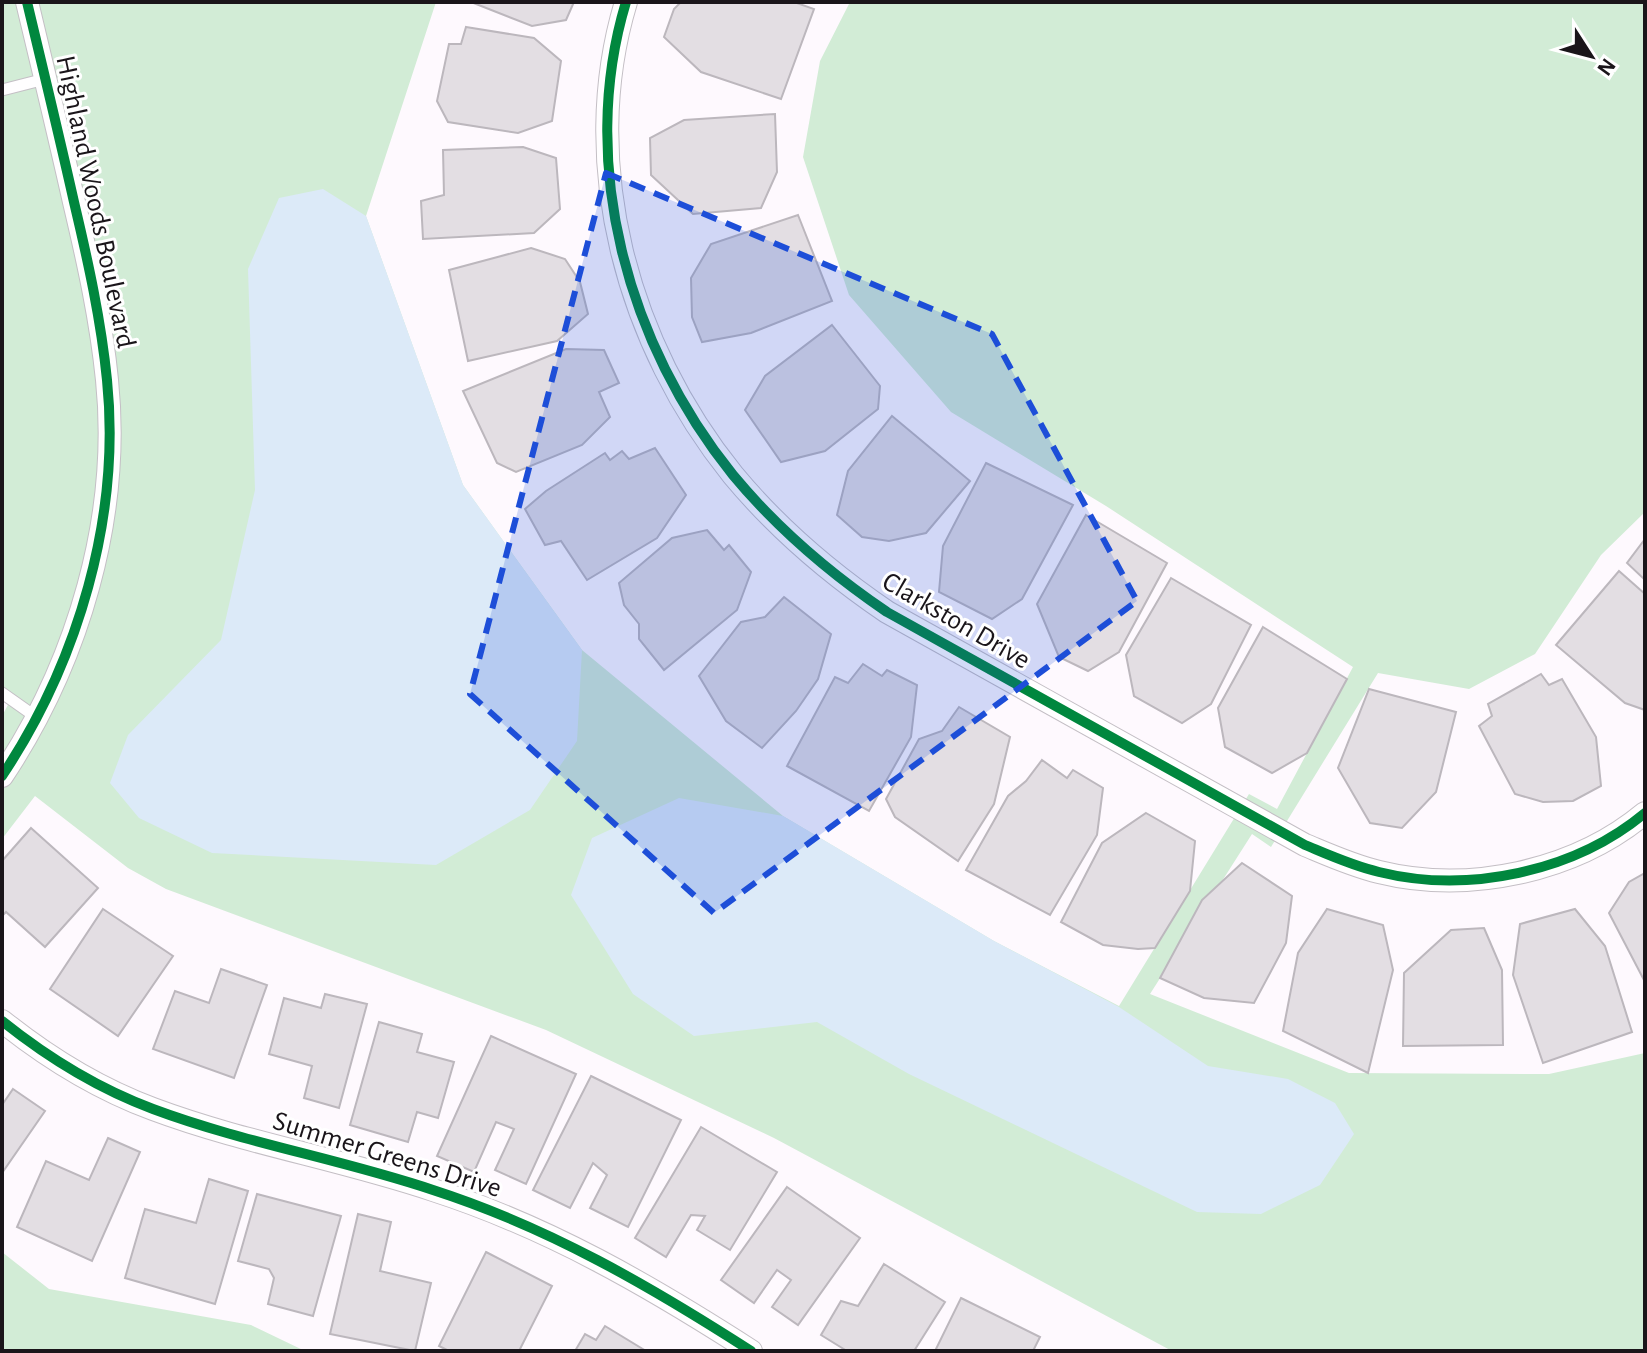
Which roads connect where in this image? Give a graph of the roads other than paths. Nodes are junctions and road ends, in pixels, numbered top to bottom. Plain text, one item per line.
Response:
1 (27, 2) edge
2 (626, 2) edge
3 (45, 79) junction
4 (2, 90) edge
5 (2, 693) edge
6 (36, 717) junction
7 (2, 776) edge
8 (1645, 813) edge
9 (2, 1021) edge
10 (751, 1351) edge

1 - 3 street, Highland Woods Boulevard
2 - 8 street, Clarkston Drive
3 - 4 lane
3 - 6 street, Highland Woods Boulevard
5 - 6 lane
6 - 7 street, Highland Woods Boulevard
9 - 10 street, Summer Greens Drive

